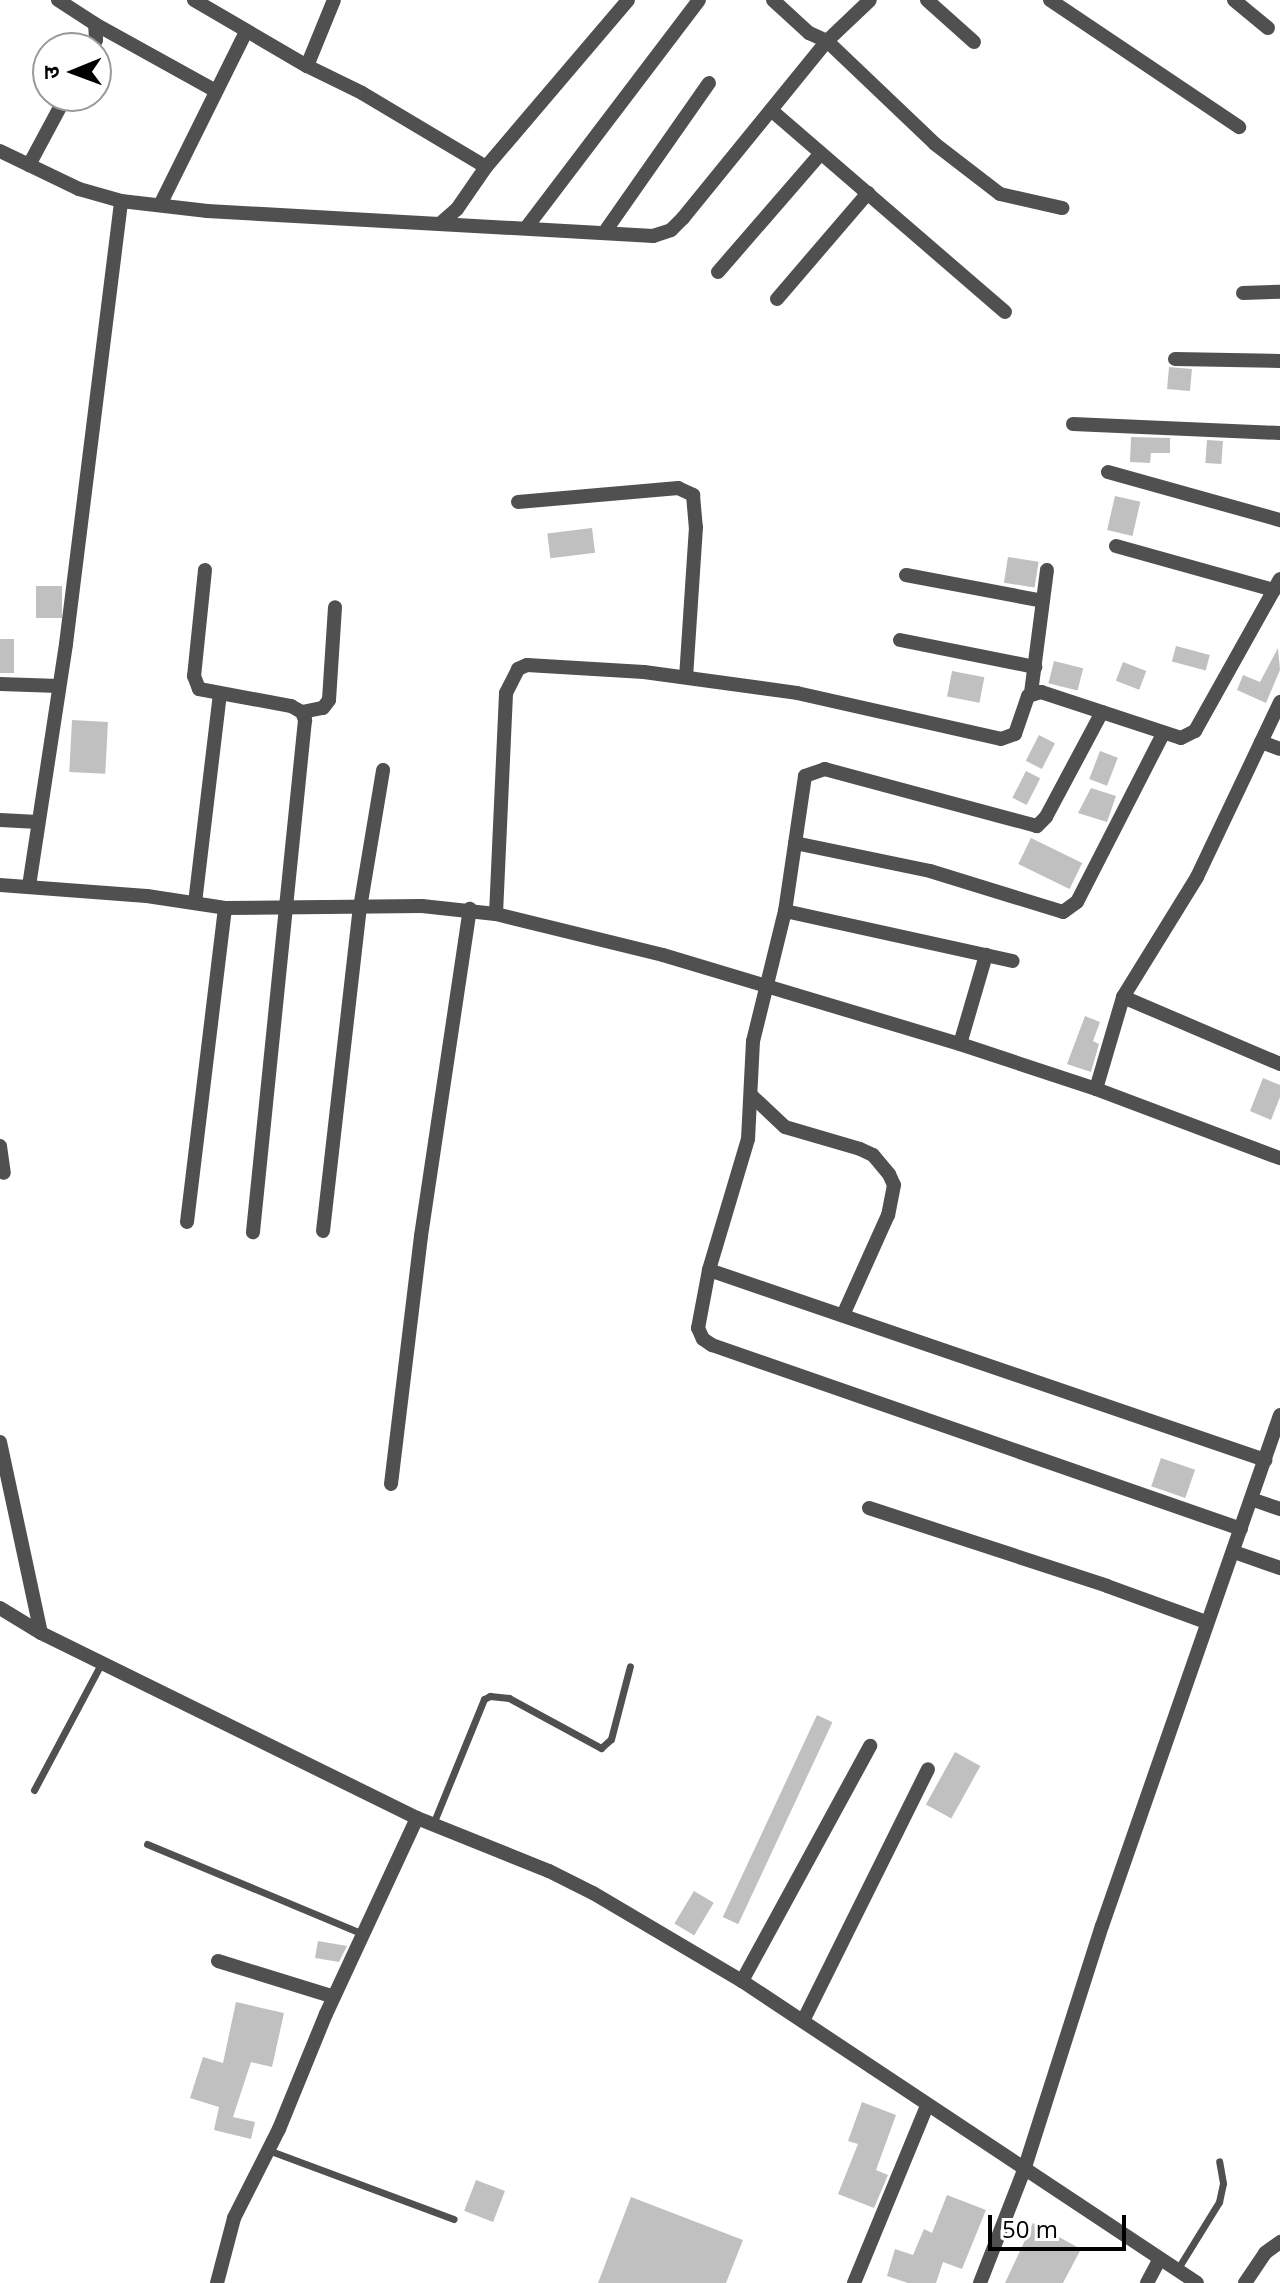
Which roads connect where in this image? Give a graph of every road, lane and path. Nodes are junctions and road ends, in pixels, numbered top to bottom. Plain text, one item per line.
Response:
1 (58, 0) edge
2 (194, 0) edge
3 (334, 0) edge
4 (628, 0) edge
5 (699, 0) edge
6 (773, 0) edge
7 (870, 0) edge
8 (927, 0) edge
9 (1050, 0) edge
10 (1234, 0) edge
11 (95, 24) junction
12 (1268, 28) dead end
13 (96, 32) edge
14 (246, 32) junction
15 (827, 41) junction
16 (974, 42) dead end
17 (307, 66) junction
18 (709, 83) dead end
19 (216, 91) junction
20 (771, 110) junction
21 (57, 112) edge
22 (1239, 127) dead end
23 (0, 151) edge
24 (821, 153) junction
25 (29, 165) junction
26 (486, 167) junction
27 (868, 193) junction
28 (121, 201) junction
29 (160, 205) junction
30 (1062, 208) dead end
31 (442, 222) junction
32 (526, 228) junction
33 (604, 233) junction
34 (718, 272) dead end
35 (1280, 292) edge
36 (1243, 293) dead end
37 (777, 299) dead end
38 (1005, 312) dead end
39 (1175, 359) dead end
40 (1280, 361) edge
41 (1073, 424) dead end
42 (1280, 433) edge
43 (1108, 472) dead end
44 (518, 502) dead end
45 (1280, 520) edge
46 (1116, 546) dead end
47 (205, 570) dead end
48 (1047, 570) dead end
49 (906, 575) dead end
50 (1277, 584) edge
51 (1043, 601) junction
52 (335, 607) dead end
53 (900, 640) dead end
54 (1035, 667) junction
55 (686, 677) junction
56 (0, 684) edge
57 (59, 686) junction
58 (1031, 693) junction
59 (220, 694) junction
60 (1280, 702) edge
61 (302, 712) junction
62 (1102, 712) junction
63 (1163, 734) junction
64 (1261, 742) junction
65 (1280, 749) edge
66 (383, 770) dead end
67 (0, 820) edge
68 (38, 822) junction
69 (795, 843) junction
70 (0, 885) edge
71 (29, 886) junction
72 (195, 903) junction
73 (225, 908) junction
74 (360, 908) junction
75 (470, 909) junction
76 (287, 910) junction
77 (785, 911) junction
78 (496, 914) junction
79 (986, 955) junction
80 (1013, 961) dead end
81 (769, 987) junction
82 (1123, 997) junction
83 (960, 1044) junction
84 (1280, 1064) edge
85 (1096, 1089) junction
86 (752, 1096) junction
87 (0, 1146) edge
88 (1280, 1158) edge
89 (4, 1173) dead end
90 (187, 1222) dead end
91 (323, 1231) dead end
92 (253, 1232) dead end
93 (709, 1270) junction
94 (843, 1315) junction
95 (1280, 1415) edge
96 (1277, 1438) edge
97 (0, 1442) edge
98 (1265, 1460) junction
99 (391, 1484) dead end
100 (1251, 1499) junction
101 (869, 1508) dead end
102 (1280, 1509) edge
103 (1241, 1529) junction
104 (1234, 1552) junction
105 (1280, 1568) edge
106 (0, 1608) edge
107 (1206, 1622) junction
108 (41, 1633) junction
109 (102, 1662) junction
110 (630, 1666) dead end
111 (870, 1746) dead end
112 (928, 1769) dead end
113 (34, 1790) dead end
114 (417, 1818) junction
115 (433, 1824) junction
116 (147, 1844) dead end
117 (363, 1934) junction
118 (218, 1961) dead end
119 (742, 1981) junction
120 (334, 1997) junction
121 (803, 2021) junction
122 (927, 2106) junction
123 (268, 2150) junction
124 (1219, 2161) dead end
125 (1024, 2170) junction
126 (454, 2219) dead end
127 (1280, 2242) edge
128 (1160, 2259) junction
129 (1177, 2270) junction
130 (217, 2283) edge
131 (854, 2283) edge
132 (980, 2283) edge
133 (1147, 2283) edge
134 (1197, 2283) edge
135 (1245, 2283) edge

1 - 11 street
2 - 14 street
3 - 17 street
4 - 26 street
5 - 32 street
6 - 15 street
7 - 15 street
8 - 16 street
9 - 22 street
10 - 12 street
11 - 13 street
11 - 19 street
14 - 17 street
14 - 19 street
15 - 20 street
15 - 30 street
17 - 26 street
18 - 33 street
19 - 29 street
20 - 24 street
20 - 33 street
21 - 25 street
23 - 25 street
24 - 27 street
24 - 34 street
25 - 28 street
26 - 31 street
27 - 37 street
27 - 38 street
28 - 29 street
28 - 57 street
29 - 31 street
31 - 32 street
32 - 33 street
35 - 36 street
39 - 40 street
41 - 42 street
43 - 45 street
44 - 55 street
46 - 50 street
47 - 59 street
48 - 51 street
49 - 51 street
50 - 63 street
51 - 54 street
52 - 61 street
53 - 54 street
54 - 58 street
55 - 58 street
55 - 78 street
56 - 57 street
57 - 68 street
58 - 62 street
59 - 61 street
59 - 72 street
60 - 64 street
61 - 76 street
62 - 63 street
62 - 69 street
63 - 69 street
64 - 65 street
64 - 82 street
66 - 74 street
67 - 68 street
68 - 71 street
69 - 77 street
70 - 71 street
71 - 72 street
72 - 73 street
73 - 76 street
73 - 90 street
74 - 75 street
74 - 76 street
74 - 91 street
75 - 78 street
75 - 99 street
76 - 92 street
77 - 79 street
77 - 81 street
78 - 81 street
79 - 80 street
79 - 83 street
81 - 83 street
81 - 86 street
82 - 84 street
82 - 85 street
83 - 85 street
85 - 88 street
86 - 93 street
86 - 94 street
87 - 89 street
93 - 94 street
93 - 103 street
94 - 98 street
95 - 96 street
96 - 98 street
97 - 108 street
98 - 100 street
100 - 102 street
100 - 103 street
101 - 107 street
103 - 104 street
104 - 105 street
104 - 107 street
106 - 108 street
107 - 125 street
108 - 109 street
109 - 113 lane
109 - 114 street
110 - 115 lane
111 - 119 street
112 - 121 street
114 - 115 street
114 - 117 street
115 - 119 street
116 - 117 lane
117 - 120 street
118 - 120 street
119 - 121 street
120 - 123 street
121 - 122 street
122 - 125 street
122 - 131 street
123 - 126 lane
123 - 130 street
124 - 129 lane
125 - 128 street
125 - 132 street
127 - 135 street
128 - 129 street
128 - 133 street
129 - 134 street

